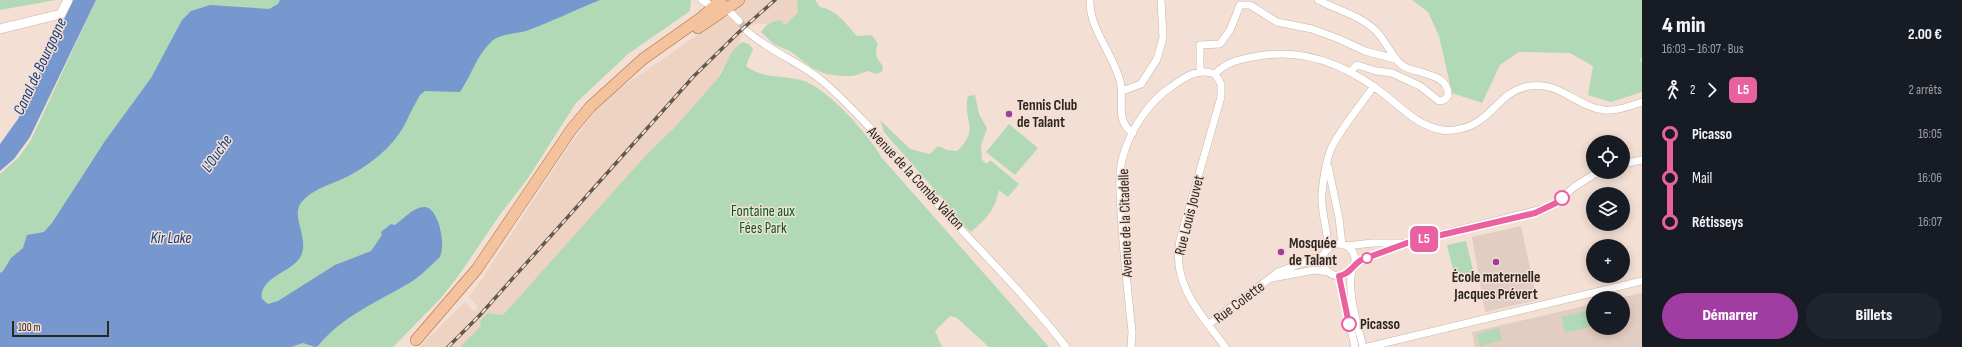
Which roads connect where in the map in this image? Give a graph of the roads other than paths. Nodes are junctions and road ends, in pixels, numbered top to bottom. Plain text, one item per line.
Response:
1 (68, 0) edge
2 (702, 0) edge
3 (739, 0) edge
4 (1090, 0) edge
5 (1160, 0) edge
6 (1318, 0) edge
7 (1240, 2) edge
8 (722, 3) edge
9 (739, 21) tunnel mouth
10 (0, 29) edge
11 (747, 31) tunnel mouth
12 (1395, 58) junction
13 (1200, 71) junction
14 (1351, 71) junction
15 (1215, 74) junction
16 (616, 85) junction
17 (1374, 86) junction
18 (1122, 91) junction
19 (1642, 102) edge
20 (1132, 133) junction
21 (1642, 160) edge
22 (1630, 163) edge
23 (1328, 164) junction
24 (1587, 179) edge
25 (521, 205) junction
26 (511, 218) junction
27 (1407, 243) junction
28 (1345, 246) junction
29 (1326, 252) junction
30 (491, 258) junction
31 (1353, 267) junction
32 (1329, 272) junction
33 (1339, 276) junction
34 (1270, 279) junction
35 (1642, 281) edge
36 (1209, 324) junction
37 (412, 344) edge
38 (1066, 347) edge
39 (1131, 347) edge
40 (1225, 347) edge
41 (1355, 347) edge
42 (1363, 347) edge
43 (1368, 347) edge

1 - 10 street
2 - 8 street
3 - 8 main road
4 - 18 street
5 - 18 street
6 - 12 street
7 - 12 street
7 - 13 street
8 - 9 street
8 - 16 main road
8 - 16 main road
11 - 38 street, Avenue de la Combe Valton
12 - 14 street
13 - 15 street
13 - 20 street, Avenue de la Citadelle
14 - 15 street
14 - 17 street
15 - 36 street, Rue Louis Jouvet
16 - 25 main road
17 - 19 street
17 - 23 street
18 - 20 street
20 - 39 street, Avenue de la Citadelle
21 - 22 street
23 - 28 street
23 - 29 street
24 - 27 street
25 - 26 main road
25 - 30 main road
26 - 30 main road
26 - 37 main road
27 - 28 street
27 - 31 street
28 - 29 street
28 - 31 street
29 - 32 street
29 - 34 street, Rue Colette
30 - 37 main road
31 - 33 street
31 - 42 street
32 - 33 street
32 - 34 street, Rue Colette
33 - 41 street
34 - 36 street, Rue Colette
35 - 43 street
36 - 40 street, Rue Louis Jouvet

